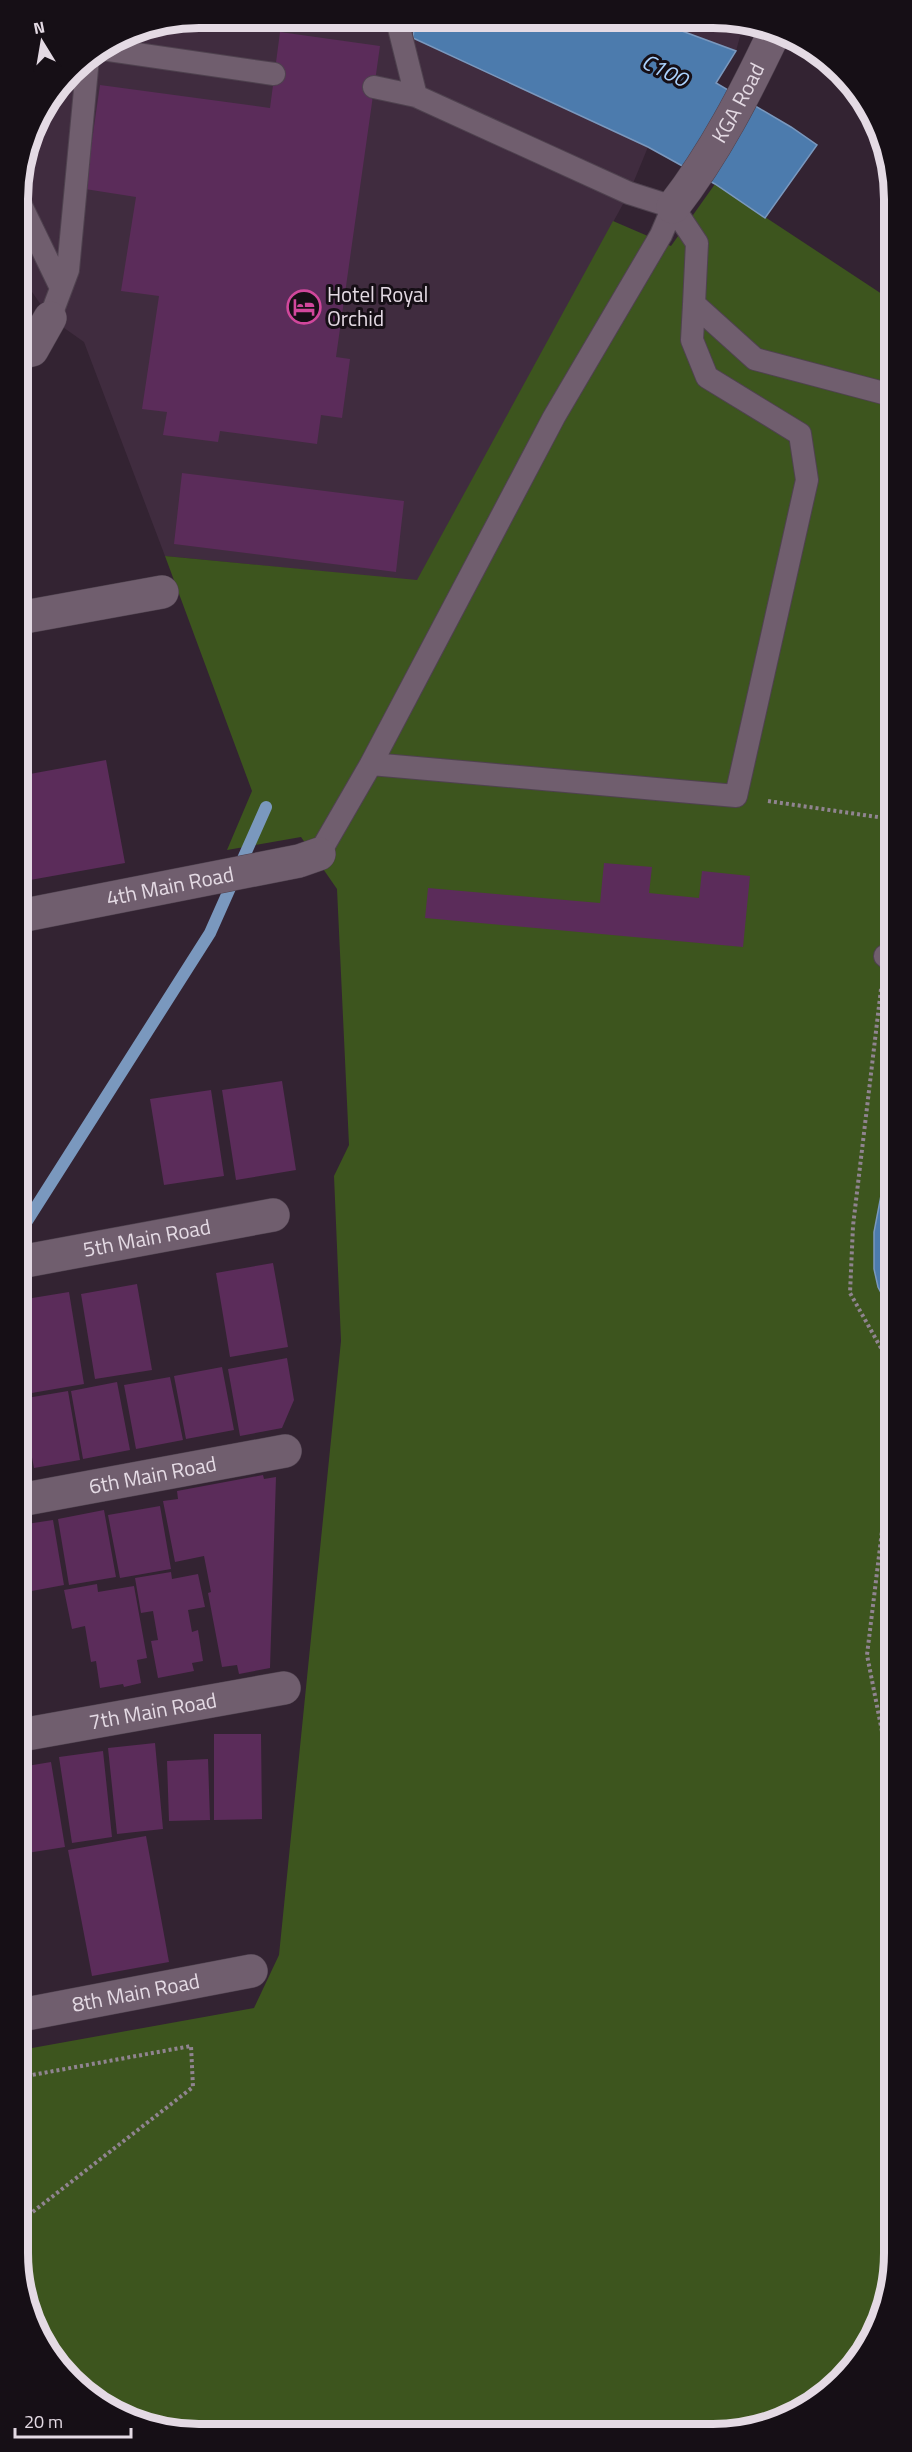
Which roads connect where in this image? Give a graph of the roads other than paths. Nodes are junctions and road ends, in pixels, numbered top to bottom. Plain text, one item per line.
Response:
1 (401, 28) edge
2 (771, 39) edge
3 (114, 51) edge
4 (87, 71) edge
5 (274, 74) dead end
6 (374, 87) dead end
7 (417, 96) junction
8 (673, 207) junction
9 (29, 229) edge
10 (56, 303) junction
11 (694, 304) junction
12 (29, 351) edge
13 (884, 393) edge
14 (162, 592) dead end
15 (29, 616) edge
16 (371, 764) junction
17 (319, 854) joint
18 (29, 914) edge
19 (273, 1215) dead end
20 (28, 1260) edge
21 (285, 1451) dead end
22 (28, 1498) edge
23 (284, 1688) dead end
24 (28, 1735) edge
25 (251, 1971) dead end
26 (28, 2014) edge

1 - 7 lane
2 - 8 street, KGA Road
3 - 5 lane
4 - 10 lane
6 - 7 lane
7 - 8 lane
8 - 11 lane
8 - 16 lane
9 - 10 lane
10 - 12 street
11 - 13 lane
11 - 16 lane
14 - 15 street
16 - 17 lane
17 - 18 street, 4th Main Road
19 - 20 street, 5th Main Road
21 - 22 street, 6th Main Road
23 - 24 street, 7th Main Road
25 - 26 street, 8th Main Road

